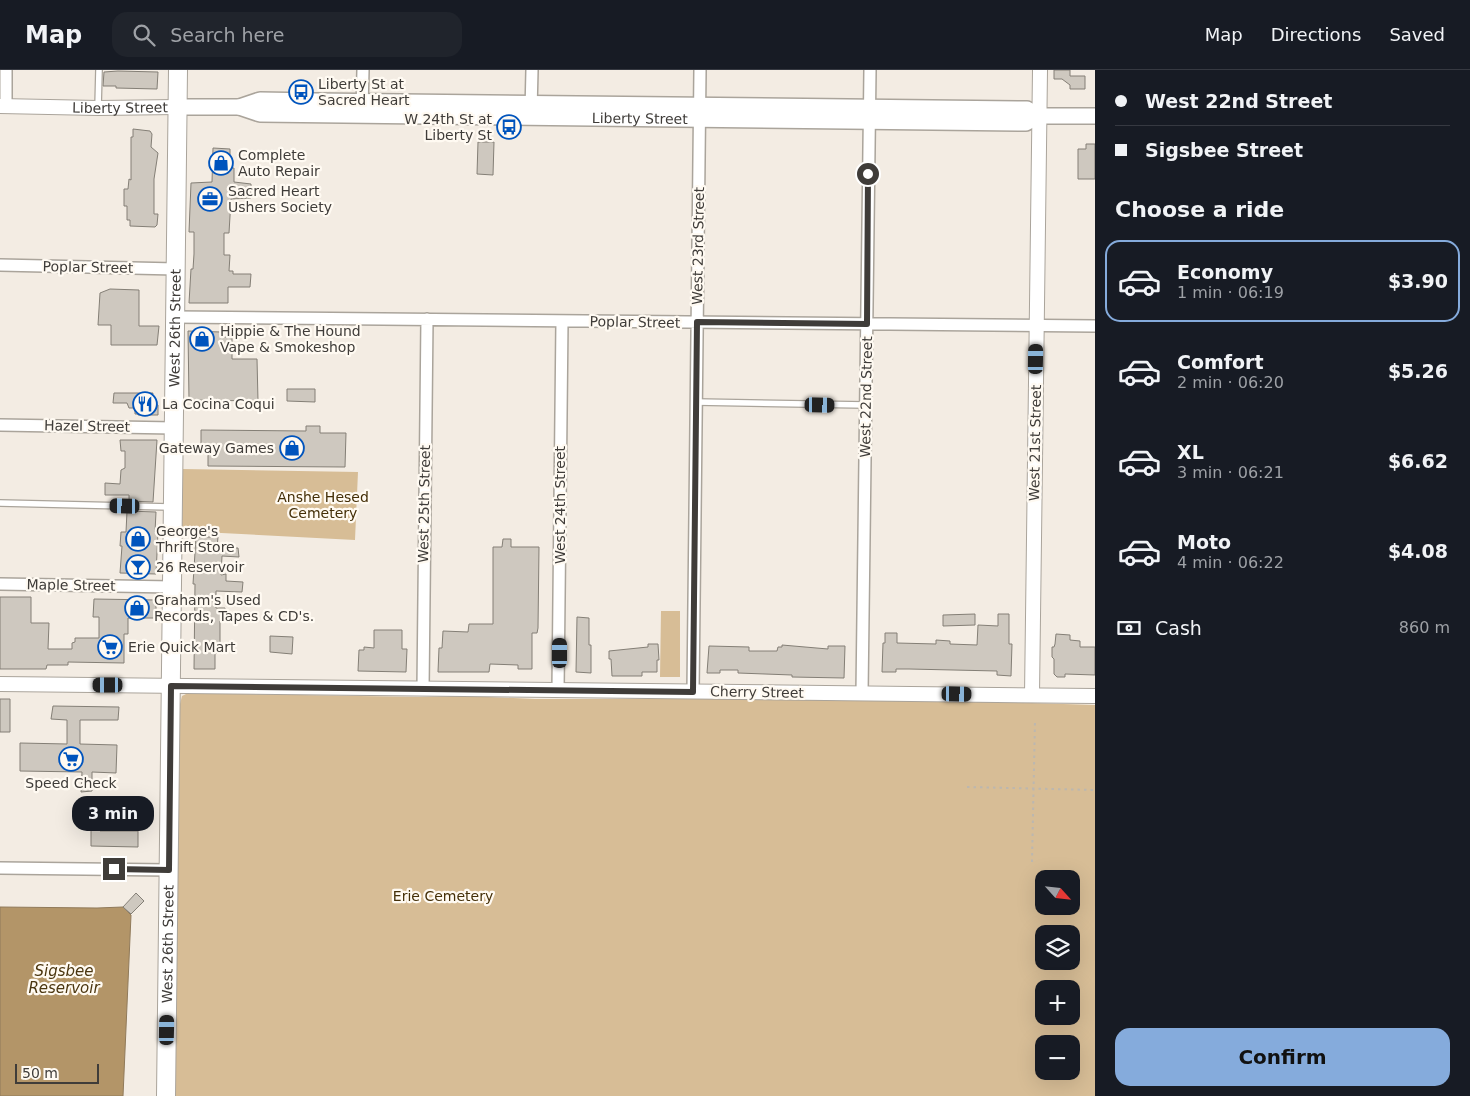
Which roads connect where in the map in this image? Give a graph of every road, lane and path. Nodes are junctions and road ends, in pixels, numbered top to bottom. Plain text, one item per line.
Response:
1 (6, 70) edge
2 (99, 70) edge
3 (178, 70) edge
4 (362, 70) edge
5 (532, 70) edge
6 (700, 70) edge
7 (870, 70) edge
8 (1040, 70) edge
9 (3, 106) edge
10 (178, 107) junction
11 (98, 108) junction
12 (362, 108) junction
13 (531, 110) junction
14 (700, 112) junction
15 (869, 114) junction
16 (1040, 116) junction
17 (1095, 116) edge
18 (0, 265) edge
19 (176, 269) junction
20 (175, 317) junction
21 (427, 319) junction
22 (562, 321) junction
23 (697, 322) junction
24 (867, 324) junction
25 (1037, 326) junction
26 (1095, 326) edge
27 (696, 402) junction
28 (866, 405) junction
29 (0, 425) edge
30 (174, 428) junction
31 (0, 504) edge
32 (173, 507) junction
33 (0, 584) edge
34 (172, 587) junction
35 (0, 684) edge
36 (171, 686) junction
37 (423, 689) junction
38 (558, 690) junction
39 (693, 692) junction
40 (862, 694) junction
41 (1032, 695) junction
42 (1095, 696) edge
43 (1035, 720) dead end
44 (967, 787) dead end
45 (1033, 789) junction
46 (1095, 790) edge
47 (1032, 862) dead end
48 (0, 868) edge
49 (169, 870) junction
50 (166, 1096) edge

1 - 9 street
2 - 11 lane
3 - 10 main road, West 26th Street
4 - 12 street
5 - 13 street
6 - 14 street, West 23rd Street
7 - 15 street, West 22nd Street
8 - 16 street, West 21st Street
9 - 11 street, Liberty Street
10 - 11 street, Liberty Street
10 - 12 main road, Liberty Street
10 - 19 main road, West 26th Street
12 - 13 main road, Liberty Street
13 - 14 main road, Liberty Street
14 - 15 main road, Liberty Street
14 - 23 street, West 23rd Street
15 - 16 main road, Liberty Street
15 - 24 street, West 22nd Street
16 - 17 main road, Liberty Street
16 - 25 street, West 21st Street
18 - 19 street, Poplar Street
19 - 20 main road, West 26th Street
20 - 21 street, Poplar Street
20 - 30 main road, West 26th Street
21 - 22 street, Poplar Street
21 - 37 street, West 25th Street
22 - 23 street, Poplar Street
22 - 38 street, West 24th Street
23 - 24 street, Poplar Street
23 - 27 street, West 23rd Street
24 - 25 street, Poplar Street
24 - 28 street, West 22nd Street
25 - 26 street, Poplar Street
25 - 41 street, West 21st Street
27 - 28 lane
27 - 39 street, West 23rd Street
28 - 40 street, West 22nd Street
29 - 30 street, Hazel Street
30 - 32 main road, West 26th Street
31 - 32 lane
32 - 34 main road, West 26th Street
33 - 34 street, Maple Street
34 - 36 main road, West 26th Street
35 - 36 street, Cherry Street
36 - 37 street, Cherry Street
36 - 49 main road, West 26th Street
37 - 38 street, Cherry Street
38 - 39 street, Cherry Street
39 - 40 street, Cherry Street
40 - 41 street, Cherry Street
41 - 42 street, Cherry Street
43 - 45 path
44 - 45 path
45 - 46 path
45 - 47 path
48 - 49 street
49 - 50 main road, West 26th Street

